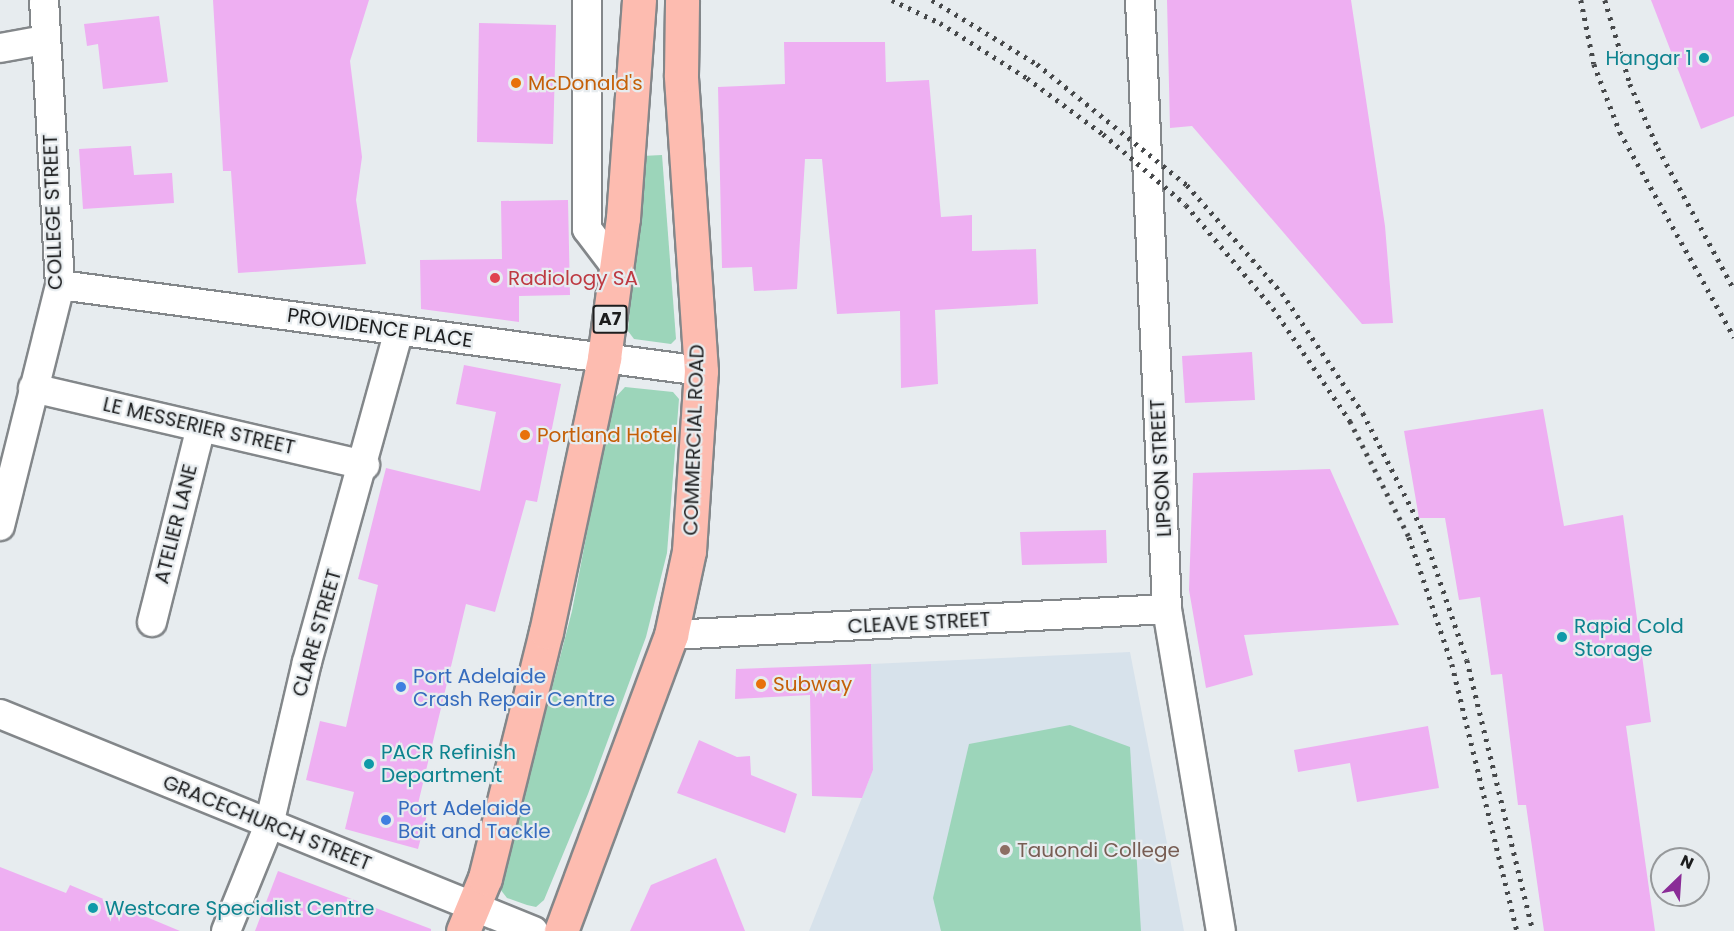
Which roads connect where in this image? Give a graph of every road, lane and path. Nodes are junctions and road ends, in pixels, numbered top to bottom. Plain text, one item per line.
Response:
1 (44, 0) edge
2 (587, 0) edge
3 (639, 0) edge
4 (682, 0) edge
5 (1140, 0) edge
6 (44, 40) junction
7 (0, 48) edge
8 (681, 75) junction
9 (618, 270) junction
10 (60, 285) junction
11 (399, 331) junction
12 (604, 358) junction
13 (701, 371) junction
14 (33, 388) junction
15 (201, 427) junction
16 (365, 465) junction
17 (0, 526) edge
18 (1167, 609) junction
19 (152, 622) dead end
20 (671, 634) junction
21 (0, 714) edge
22 (269, 825) junction
23 (469, 918) edge
24 (226, 931) edge
25 (534, 931) edge
26 (561, 931) edge
27 (1221, 931) edge

1 - 6 street, COLLEGE STREET
2 - 9 street
3 - 8 main road
3 - 9 main road, A7
4 - 8 main road, COMMERCIAL ROAD
5 - 18 street, LIPSON STREET
6 - 7 street
6 - 10 street, COLLEGE STREET
8 - 13 main road, COMMERCIAL ROAD
9 - 12 main road, A7
10 - 11 street, PROVIDENCE PLACE
10 - 14 street, COLLEGE STREET
11 - 12 street, PROVIDENCE PLACE
11 - 16 street, CLARE STREET
12 - 13 street, PROVIDENCE PLACE
12 - 23 main road, A7
13 - 20 main road, COMMERCIAL ROAD
14 - 15 street, LE MESSERIER STREET
14 - 17 street, COLLEGE STREET
15 - 16 street, LE MESSERIER STREET
15 - 19 street, ATELIER LANE
16 - 22 street, CLARE STREET
18 - 20 street, CLEAVE STREET
18 - 27 street, LIPSON STREET
20 - 26 main road, COMMERCIAL ROAD
21 - 22 street, GRACECHURCH STREET
22 - 23 street, GRACECHURCH STREET
22 - 24 street, CLARE STREET
23 - 25 street, GRACECHURCH STREET

